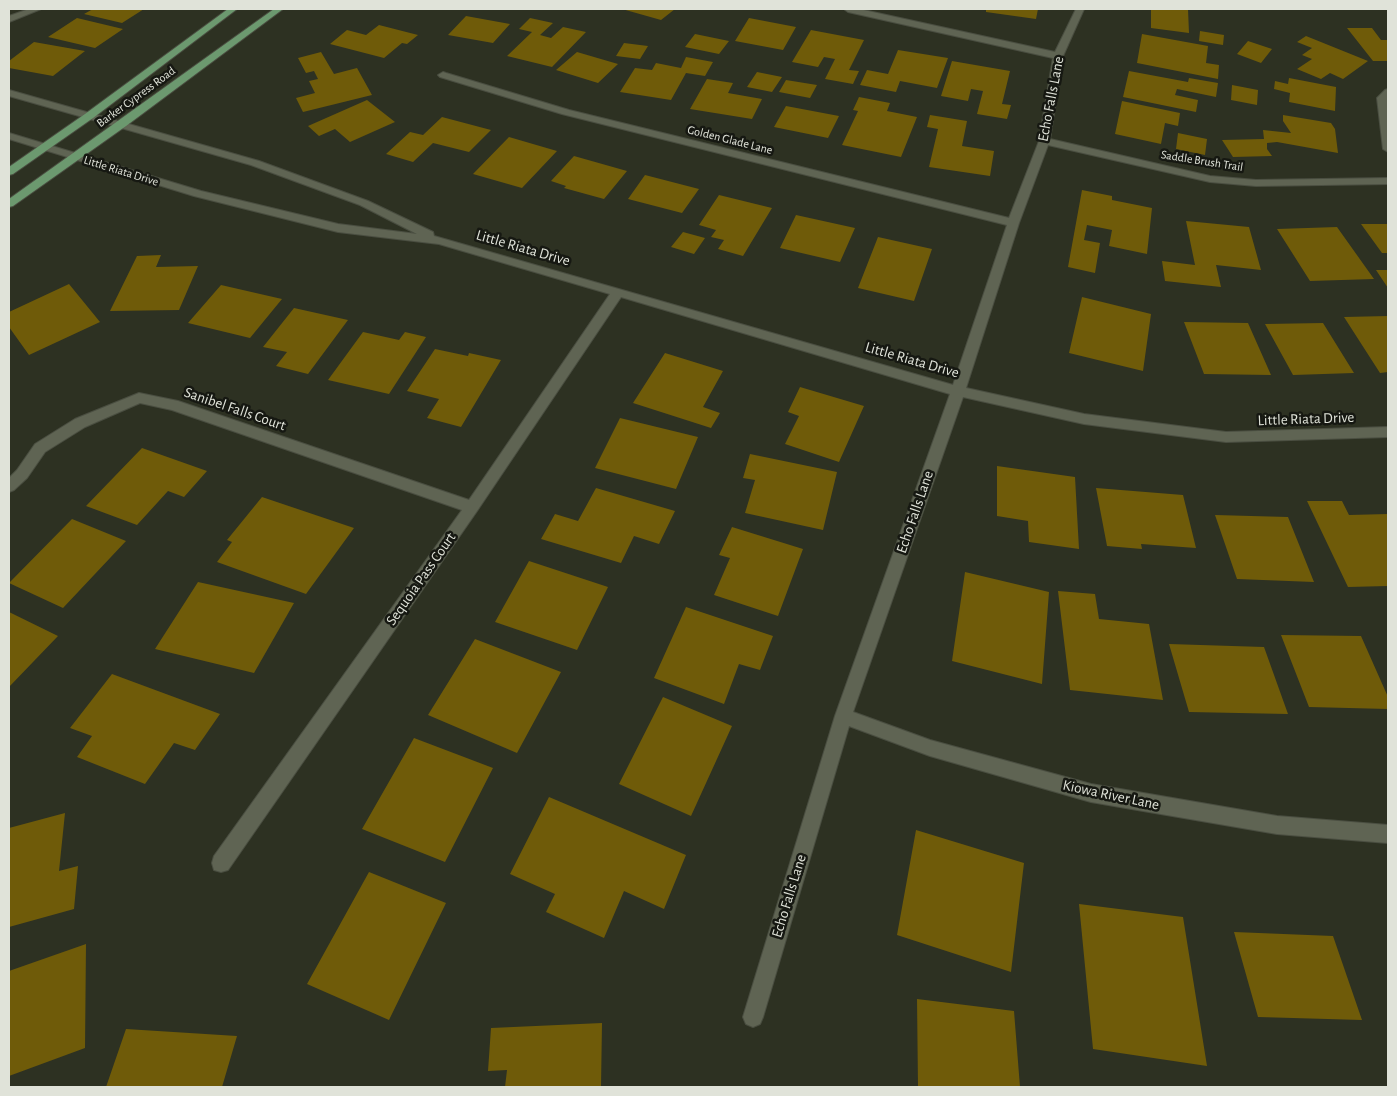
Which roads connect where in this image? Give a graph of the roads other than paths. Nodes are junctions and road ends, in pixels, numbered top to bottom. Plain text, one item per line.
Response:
1 (36, 9) edge
2 (234, 9) edge
3 (278, 9) edge
4 (848, 9) edge
5 (1080, 9) edge
6 (9, 19) edge
7 (1058, 56) junction
8 (443, 75) dead end
9 (1388, 92) edge
10 (9, 93) edge
11 (89, 116) junction
12 (122, 124) junction
13 (9, 136) edge
14 (1044, 141) junction
15 (44, 147) junction
16 (1388, 149) edge
17 (76, 158) junction
18 (9, 172) edge
19 (1388, 182) edge
20 (9, 204) edge
21 (1013, 223) junction
22 (440, 240) junction
23 (618, 292) junction
24 (958, 391) junction
25 (1388, 432) edge
26 (9, 486) edge
27 (472, 507) junction
28 (843, 716) junction
29 (1388, 834) edge
30 (221, 863) dead end
31 (753, 1017) dead end

1 - 6 street
2 - 11 main road, Barker Cypress Road
3 - 12 main road, Barker Cypress Road
4 - 7 street
5 - 7 street, Echo Falls Lane
7 - 14 street, Echo Falls Lane
8 - 21 street, Golden Glade Lane
9 - 16 street
10 - 11 street, Little Riata Drive
11 - 12 street, Little Riata Drive
11 - 15 main road, Barker Cypress Road
12 - 17 main road, Barker Cypress Road
12 - 22 street, Little Riata Drive
13 - 15 street, Little Riata Drive
14 - 19 street, Saddle Brush Trail
14 - 21 street, Echo Falls Lane
15 - 17 street, Little Riata Drive
15 - 18 main road, Barker Cypress Road
17 - 20 main road, Barker Cypress Road
17 - 22 street, Little Riata Drive
21 - 24 street, Echo Falls Lane
22 - 23 street, Little Riata Drive
23 - 24 street, Little Riata Drive
23 - 27 street, Sequoia Pass Court
24 - 25 street, Little Riata Drive
24 - 28 street, Echo Falls Lane
26 - 27 street, Sanibel Falls Court
27 - 30 street, Sequoia Pass Court
28 - 29 street, Kiowa River Lane
28 - 31 street, Echo Falls Lane

